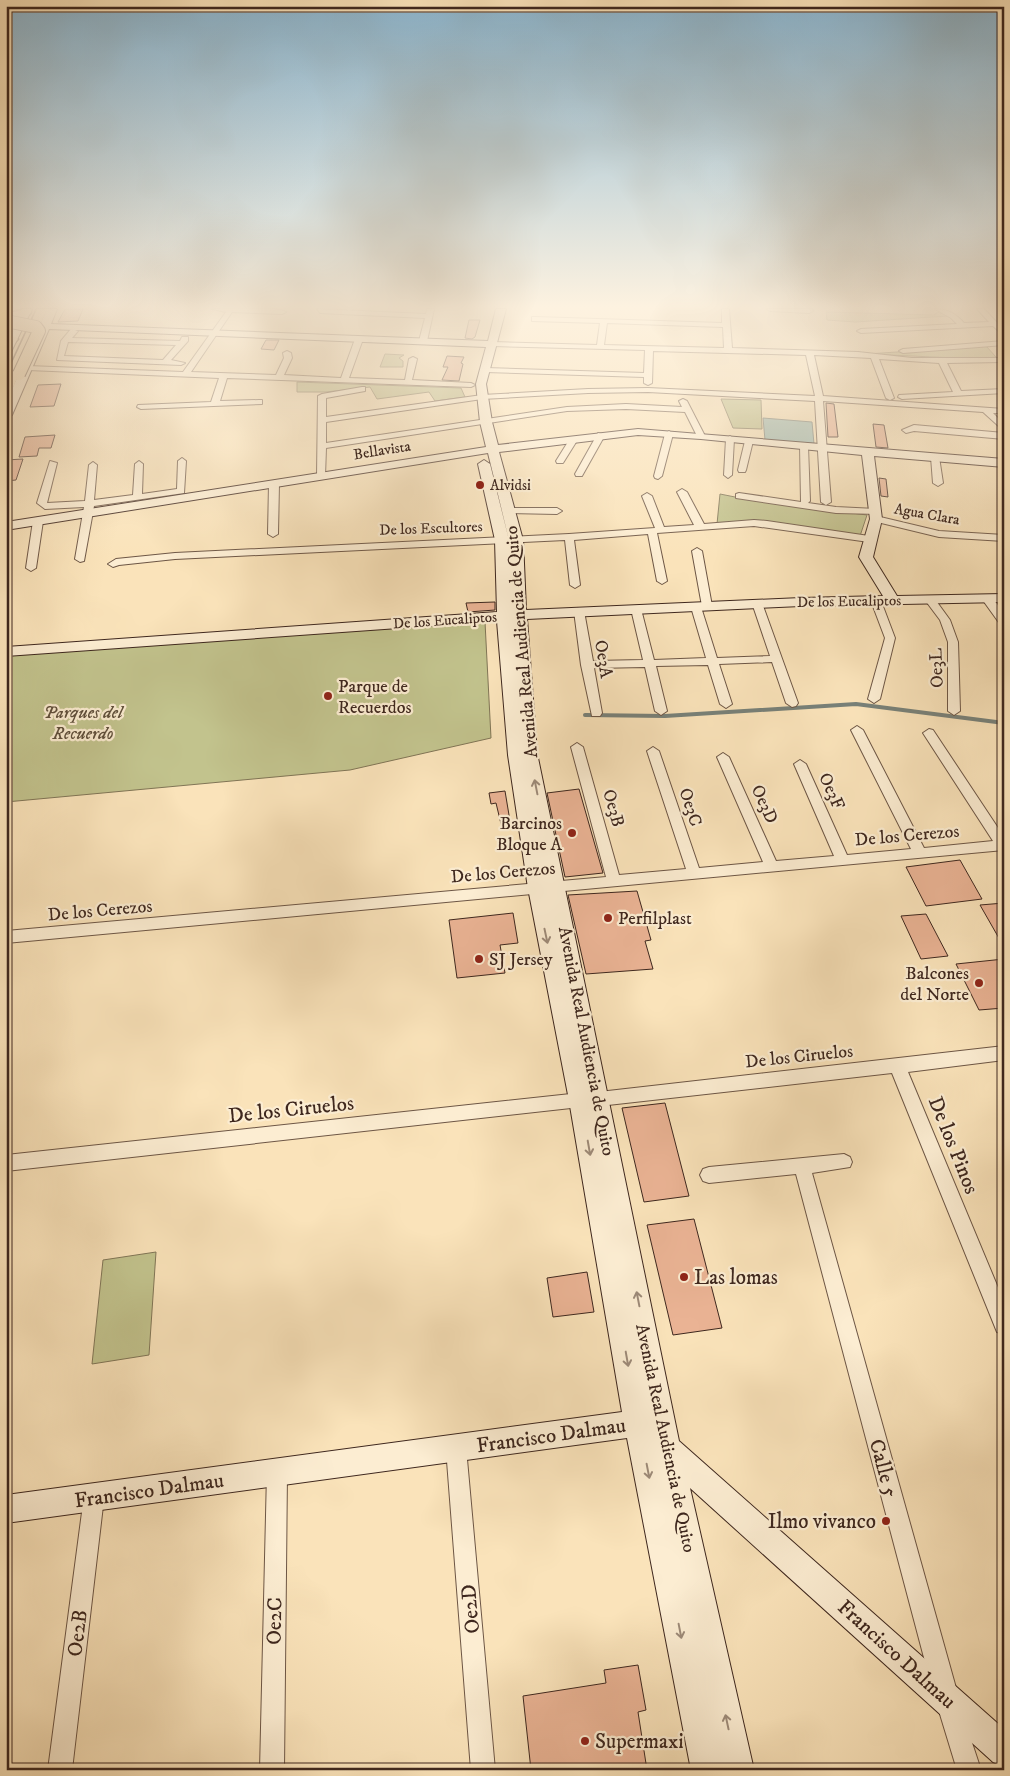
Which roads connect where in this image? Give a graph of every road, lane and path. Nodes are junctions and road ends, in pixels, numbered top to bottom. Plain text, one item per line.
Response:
1 (679, 391) edge
2 (11, 392) edge
3 (219, 392) edge
4 (346, 392) edge
5 (472, 392) edge
6 (480, 392) edge
7 (593, 392) edge
8 (697, 392) edge
9 (818, 392) edge
10 (888, 392) edge
11 (984, 392) edge
12 (958, 393) joint
13 (819, 398) junction
14 (890, 398) junction
15 (846, 400) junction
16 (259, 402) dead end
17 (215, 403) junction
18 (141, 407) dead end
19 (686, 410) junction
20 (986, 410) junction
21 (476, 411) junction
22 (1004, 412) edge
23 (6, 416) edge
24 (322, 420) junction
25 (1004, 429) edge
26 (906, 430) dead end
27 (669, 434) junction
28 (601, 435) junction
29 (702, 436) junction
30 (1004, 436) edge
31 (574, 439) junction
32 (730, 439) junction
33 (749, 441) junction
34 (321, 446) junction
35 (804, 446) junction
36 (821, 448) junction
37 (487, 450) junction
38 (868, 452) junction
39 (935, 457) junction
40 (182, 461) dead end
41 (560, 461) dead end
42 (1004, 462) edge
43 (53, 463) dead end
44 (139, 464) dead end
45 (93, 465) dead end
46 (742, 470) dead end
47 (580, 474) dead end
48 (728, 475) dead end
49 (321, 476) junction
50 (658, 476) dead end
51 (938, 483) dead end
52 (274, 484) junction
53 (682, 492) dead end
54 (647, 496) dead end
55 (738, 496) dead end
56 (137, 498) junction
57 (805, 501) dead end
58 (826, 502) dead end
59 (88, 509) junction
60 (509, 511) junction
61 (557, 511) dead end
62 (876, 516) junction
63 (38, 521) junction
64 (6, 526) edge
65 (701, 528) junction
66 (656, 532) junction
67 (273, 534) dead end
68 (569, 538) junction
69 (1004, 538) edge
70 (869, 539) junction
71 (509, 540) junction
72 (697, 551) dead end
73 (80, 559) dead end
74 (113, 564) dead end
75 (31, 568) dead end
76 (662, 581) dead end
77 (575, 585) dead end
78 (1004, 598) edge
79 (987, 599) junction
80 (930, 600) junction
81 (876, 601) junction
82 (893, 601) junction
83 (757, 603) junction
84 (702, 606) junction
85 (636, 609) junction
86 (579, 611) junction
87 (511, 615) junction
88 (1004, 622) edge
89 (6, 652) edge
90 (776, 658) junction
91 (713, 661) junction
92 (649, 663) junction
93 (587, 665) junction
94 (874, 698) dead end
95 (792, 703) dead end
96 (726, 704) dead end
97 (661, 711) dead end
98 (954, 711) dead end
99 (596, 713) dead end
100 (857, 730) dead end
101 (930, 733) dead end
102 (577, 746) dead end
103 (653, 751) dead end
104 (723, 757) dead end
105 (800, 764) dead end
106 (1003, 845) edge
107 (920, 853) junction
108 (843, 860) junction
109 (771, 866) junction
110 (694, 874) junction
111 (614, 881) junction
112 (546, 887) junction
113 (6, 937) edge
114 (1004, 1053) edge
115 (897, 1065) junction
116 (590, 1099) junction
117 (844, 1162) dead end
118 (6, 1164) edge
119 (802, 1166) junction
120 (709, 1175) dead end
121 (1004, 1325) edge
122 (638, 1424) junction
123 (456, 1448) junction
124 (667, 1450) junction
125 (276, 1473) junction
126 (94, 1497) junction
127 (6, 1509) edge
128 (946, 1698) junction
129 (1004, 1751) edge
130 (60, 1770) edge
131 (272, 1770) edge
132 (483, 1770) edge
133 (707, 1770) edge
134 (738, 1770) edge
135 (969, 1770) edge

1 - 19 street
2 - 23 main road
3 - 17 street
4 - 24 street
5 - 21 main road, Avenida Real Audiencia de Quito
6 - 21 main road, Avenida Real Audiencia de Quito
7 - 21 street
8 - 13 street
9 - 13 street
10 - 14 street
11 - 12 street
12 - 14 street
13 - 15 street
13 - 36 street
14 - 15 street
15 - 20 street
16 - 17 street
17 - 18 street
19 - 21 street
19 - 29 street
20 - 22 street
20 - 25 street
21 - 24 street
21 - 34 street
21 - 37 main road, Avenida Real Audiencia de Quito
24 - 34 street
26 - 30 street
27 - 28 main road, Bellavista
27 - 29 main road, Bellavista
27 - 50 street
28 - 31 main road, Bellavista
28 - 47 street
29 - 32 main road, Bellavista
31 - 37 main road, Bellavista
31 - 41 street
32 - 33 main road, Bellavista
32 - 48 street
33 - 35 main road, Bellavista
33 - 46 street
34 - 49 street
35 - 36 main road, Bellavista
35 - 57 street
36 - 38 main road, Bellavista
36 - 58 street
37 - 49 main road, Bellavista
37 - 60 main road, Avenida Real Audiencia de Quito
37 - 71 main road, Avenida Real Audiencia de Quito
38 - 39 main road, Bellavista
38 - 62 main road
39 - 42 main road, Bellavista
39 - 51 street
40 - 56 street
43 - 59 street
44 - 56 street
45 - 59 street
49 - 52 main road, Bellavista
52 - 59 main road, Bellavista
52 - 67 street
53 - 65 street
54 - 66 street
55 - 62 street, Agua Clara
56 - 59 street
59 - 63 main road, Bellavista
59 - 73 street
60 - 61 street
60 - 71 main road, Avenida Real Audiencia de Quito
62 - 69 street, Agua Clara
62 - 70 main road
63 - 64 main road, Bellavista
63 - 75 street
65 - 66 street, De los Escultores
65 - 70 street, De los Escultores
66 - 68 street, De los Escultores
66 - 76 street
68 - 71 street, De los Escultores
68 - 77 street
70 - 82 main road
71 - 74 street, De los Escultores
71 - 87 main road, Avenida Real Audiencia de Quito
72 - 84 street
78 - 79 main road, De los Eucaliptos
79 - 80 main road, De los Eucaliptos
79 - 88 street
80 - 82 main road, De los Eucaliptos
80 - 98 street, Oe3L
81 - 82 main road, De los Eucaliptos
81 - 83 main road, De los Eucaliptos
81 - 94 street
83 - 84 main road, De los Eucaliptos
83 - 90 street
84 - 85 main road, De los Eucaliptos
84 - 91 street
85 - 86 main road, De los Eucaliptos
85 - 92 street
86 - 87 main road, De los Eucaliptos
86 - 93 street, Oe3A
87 - 89 main road, De los Eucaliptos
87 - 112 main road, Avenida Real Audiencia de Quito
90 - 91 street
90 - 95 street
91 - 92 street
91 - 96 street
92 - 93 street
92 - 97 street
93 - 99 street, Oe3A
100 - 107 street
101 - 106 street
102 - 111 street, Oe3B
103 - 110 street, Oe3C
104 - 109 street, Oe3D
105 - 108 street, Oe3F
106 - 107 street, De los Cerezos
107 - 108 street, De los Cerezos
108 - 109 street, De los Cerezos
109 - 110 street, De los Cerezos
110 - 111 street, De los Cerezos
111 - 112 street, De los Cerezos
112 - 113 street, De los Cerezos
112 - 116 main road, Avenida Real Audiencia de Quito
114 - 115 street, De los Ciruelos
115 - 116 street, De los Ciruelos
115 - 121 street, De los Pinos
116 - 118 street, De los Ciruelos
116 -> 122 main road, Avenida Real Audiencia de Quito
124 -> 116 main road, Avenida Real Audiencia de Quito
117 - 119 street
119 - 120 street
119 - 128 street, Calle 5
122 - 123 main road, Francisco Dalmau
122 - 124 main road, Francisco Dalmau
122 -> 133 main road, Avenida Real Audiencia de Quito
123 - 125 main road, Francisco Dalmau
123 - 132 street, Oe2D
124 - 128 main road, Francisco Dalmau
134 -> 124 main road, Avenida Real Audiencia de Quito
125 - 126 main road, Francisco Dalmau
125 - 131 street, Oe2C
126 - 127 main road, Francisco Dalmau
126 - 130 street, Oe2B
128 - 129 main road, Francisco Dalmau
128 - 135 street, Calle 5

